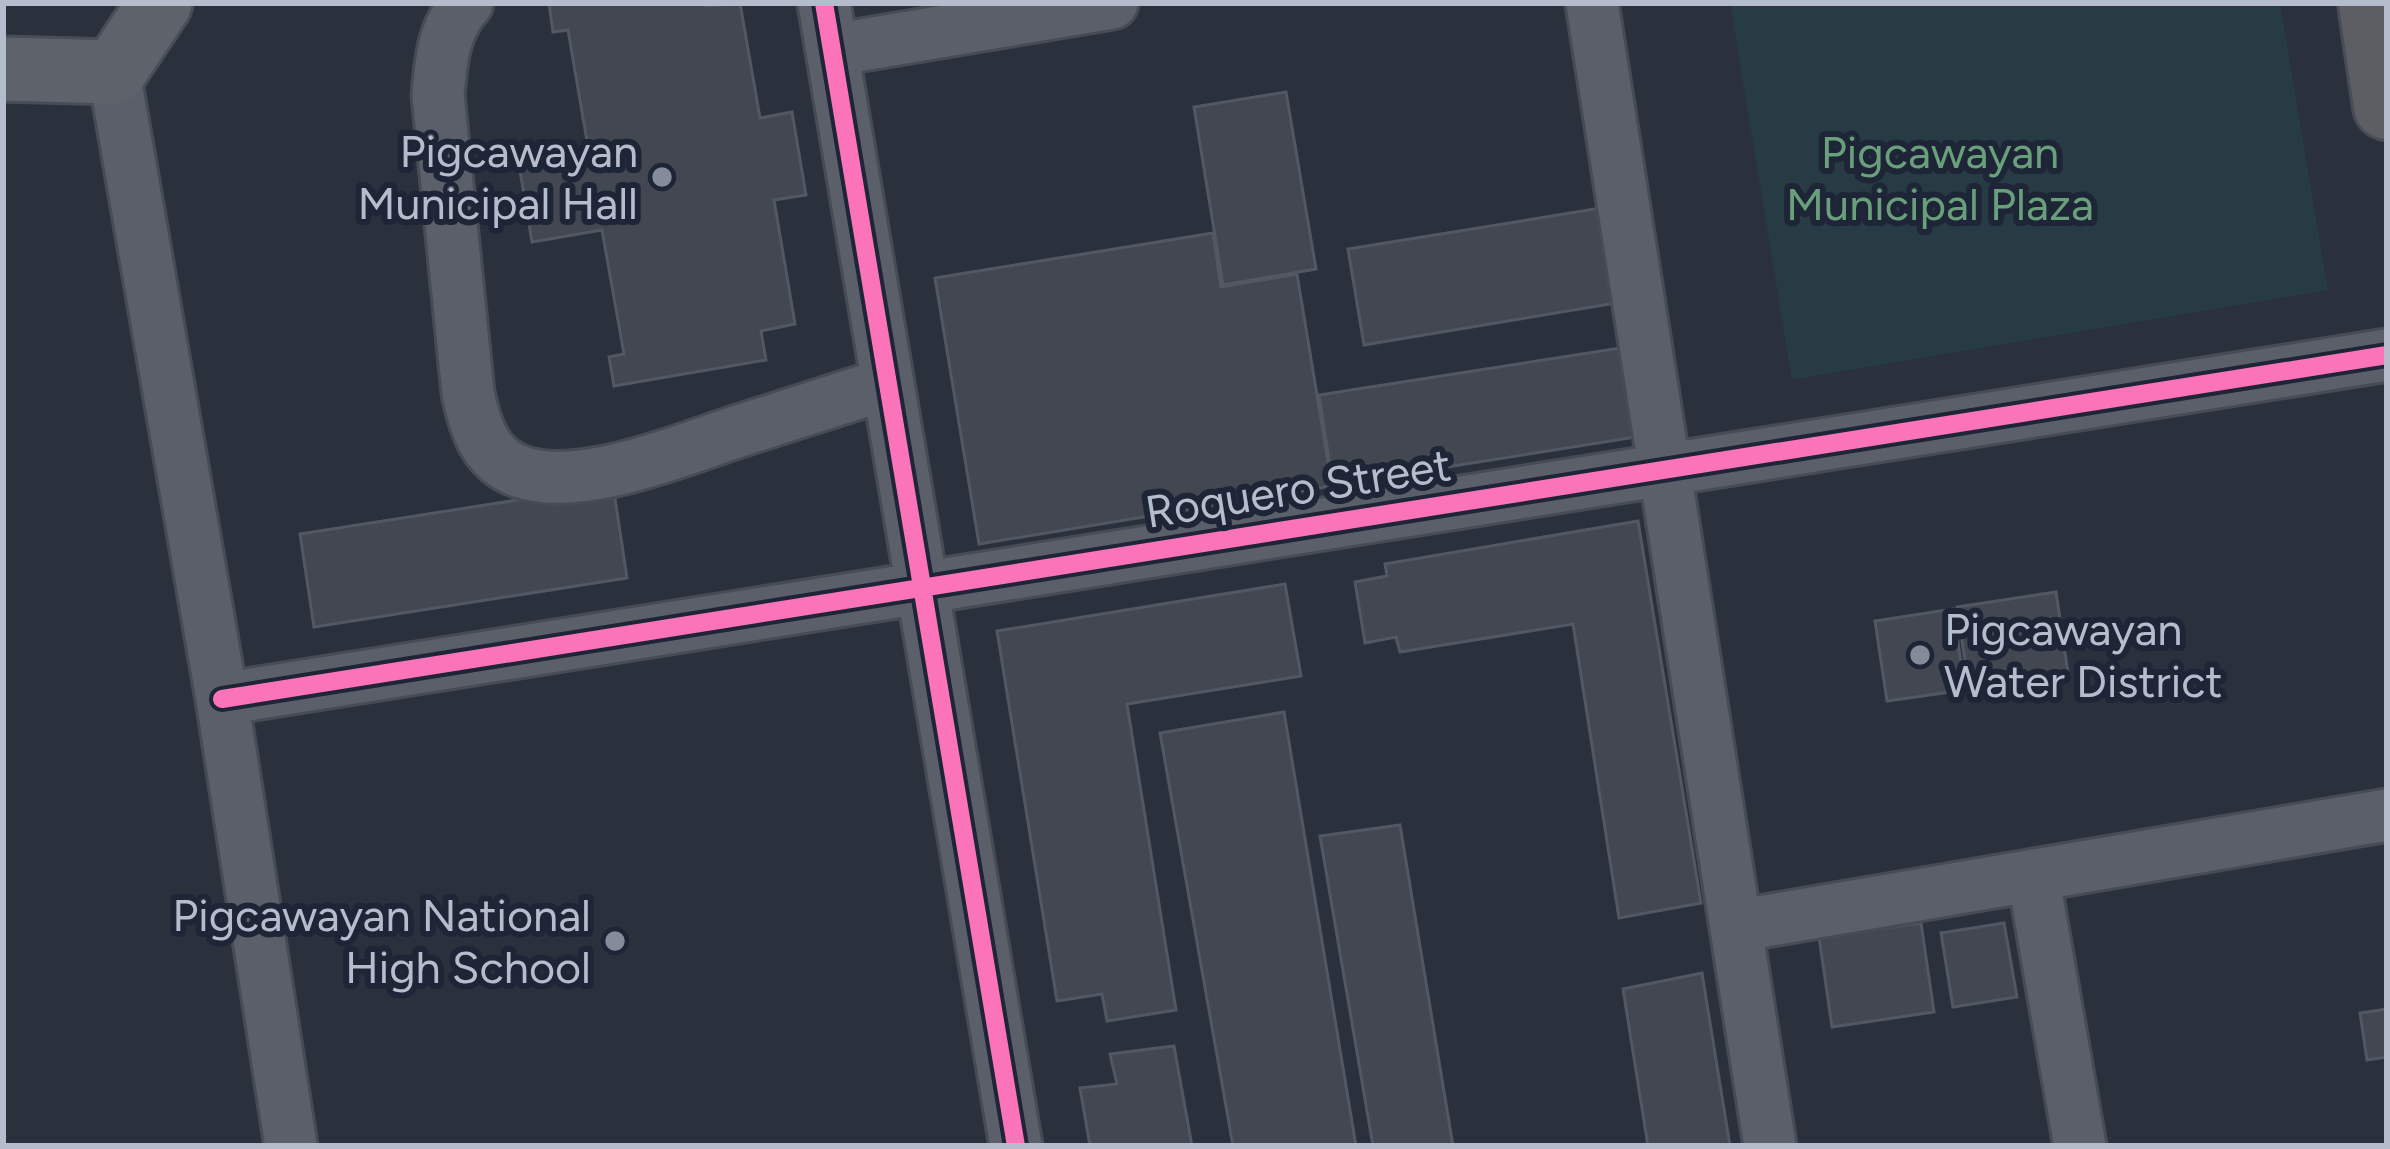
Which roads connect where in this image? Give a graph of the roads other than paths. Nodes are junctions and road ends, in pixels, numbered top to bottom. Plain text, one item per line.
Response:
1 (160, 3) edge
2 (467, 3) edge
3 (1112, 3) edge
4 (1592, 3) edge
5 (2372, 3) edge
6 (828, 26) edge
7 (3, 69) edge
8 (114, 72) junction
9 (2387, 106) edge
10 (2387, 355) edge
11 (886, 384) junction
12 (1664, 470) junction
13 (922, 588) junction
14 (222, 699) junction
15 (2387, 815) edge
16 (2033, 875) junction
17 (1736, 926) junction
18 (291, 1146) edge
19 (1016, 1146) edge
20 (1771, 1146) edge
21 (2080, 1146) edge

1 - 8 main road
2 - 11 street
3 - 6 street
4 - 12 street
5 - 9 highway
6 - 11 street
7 - 8 main road
8 - 14 street
10 - 12 street, Roquero Street
11 - 13 street
12 - 13 street, Roquero Street
12 - 17 street
13 - 14 street, Roquero Street
13 - 19 street
14 - 18 street
15 - 16 street
16 - 17 street
16 - 21 street
17 - 20 street

